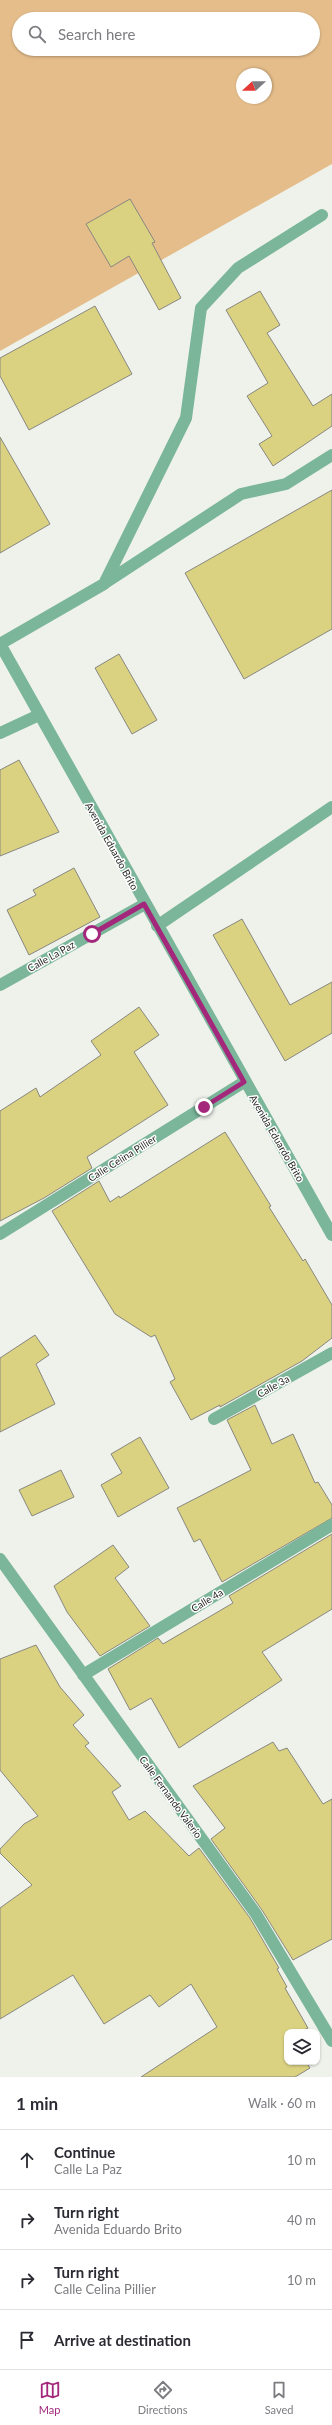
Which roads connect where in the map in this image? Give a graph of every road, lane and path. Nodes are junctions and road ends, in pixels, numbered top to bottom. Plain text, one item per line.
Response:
1 (322, 215) dead end
2 (332, 455) edge
3 (104, 584) junction
4 (0, 644) edge
5 (39, 715) junction
6 (0, 733) edge
7 (332, 806) edge
8 (144, 904) junction
9 (157, 926) junction
10 (0, 985) edge
11 (244, 1082) junction
12 (0, 1234) edge
13 (332, 1235) edge
14 (332, 1353) edge
15 (214, 1420) dead end
16 (332, 1525) edge
17 (0, 1559) edge
18 (83, 1675) junction
19 (332, 2041) edge

1 - 3 street
2 - 3 street
3 - 4 street
4 - 5 street, Avenida Eduardo Brito
5 - 6 street
5 - 8 street, Avenida Eduardo Brito
7 - 9 street
8 - 9 street, Avenida Eduardo Brito
8 - 10 street, Calle La Paz
9 - 11 street, Avenida Eduardo Brito
11 - 12 street, Calle Celina Pillier
11 - 13 street, Avenida Eduardo Brito
14 - 15 street, Calle 3a
16 - 18 street, Calle 4a
17 - 18 street, Calle Fernando Valerio
18 - 19 street, Calle Fernando Valerio

